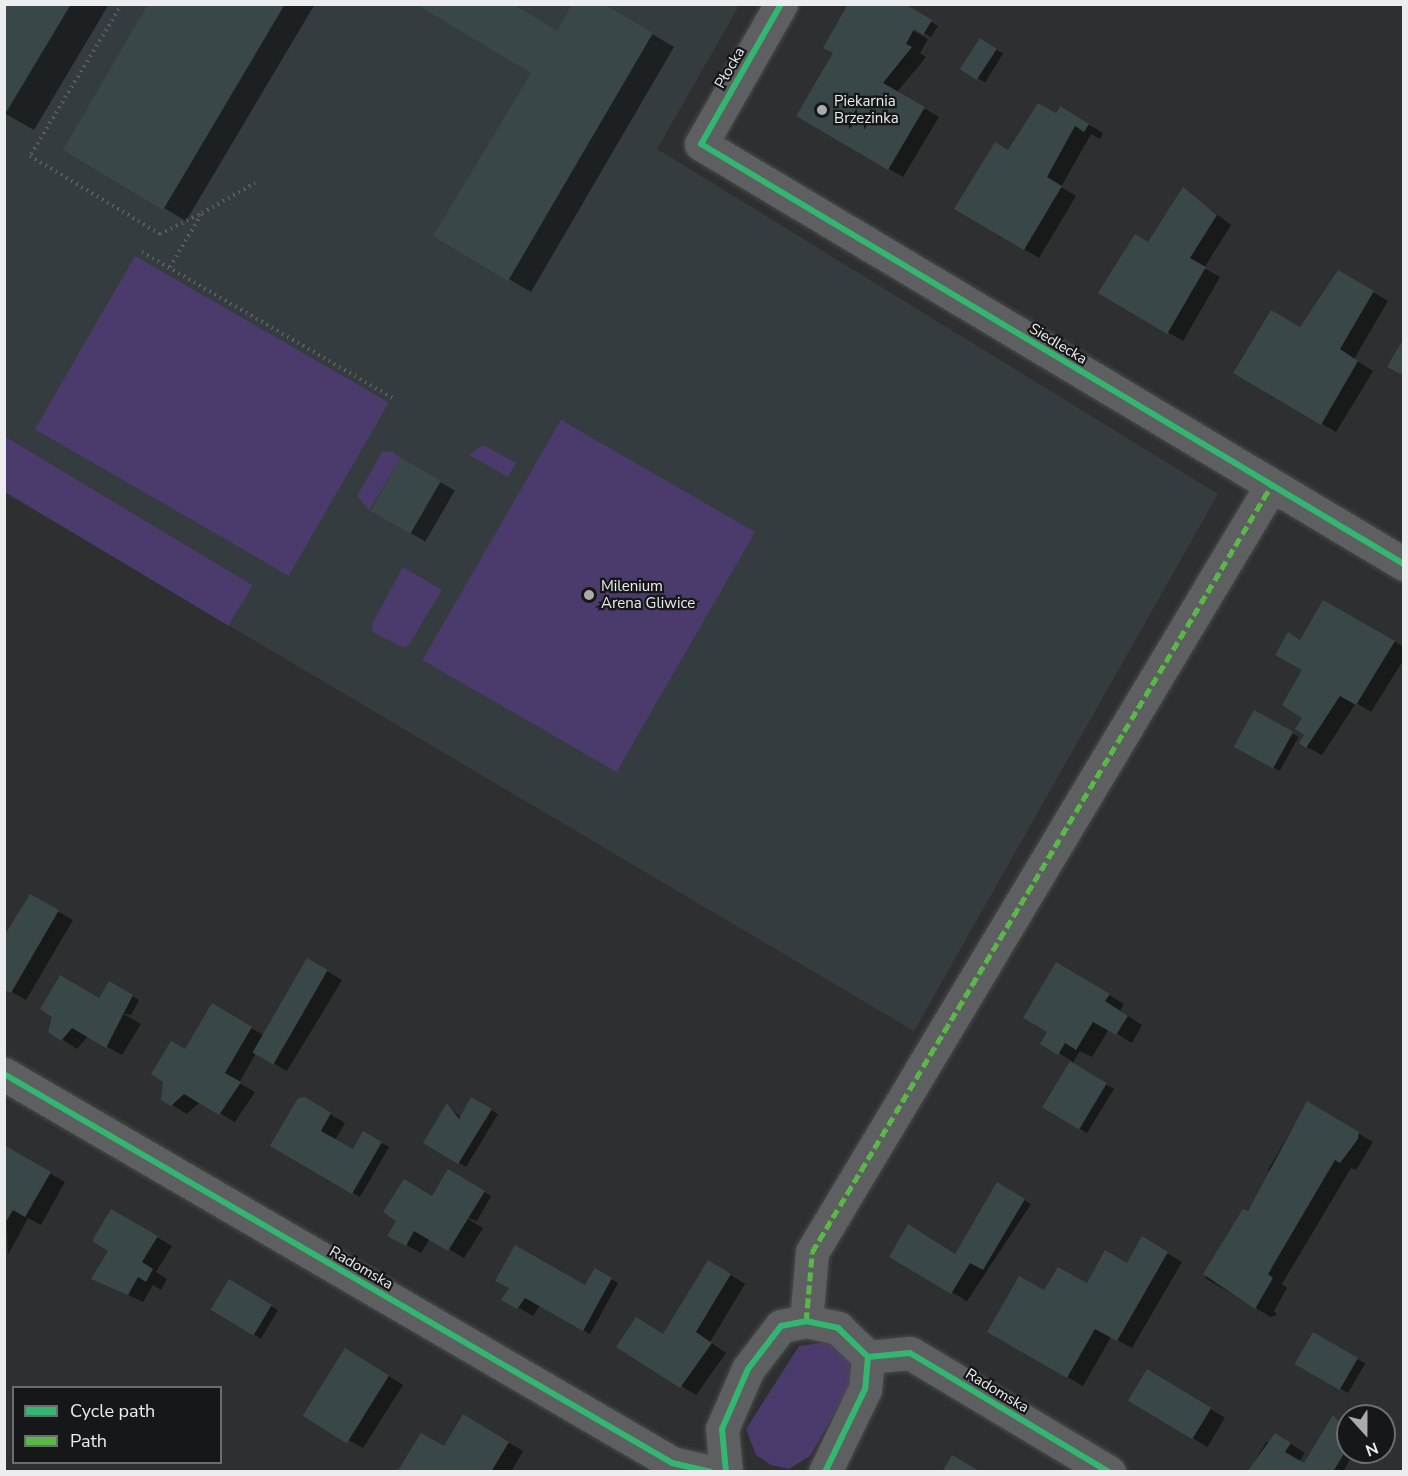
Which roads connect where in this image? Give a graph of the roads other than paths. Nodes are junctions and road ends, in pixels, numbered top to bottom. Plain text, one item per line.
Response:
1 (781, 4) edge
2 (700, 144) joint
3 (1271, 486) junction
4 (1404, 564) edge
5 (4, 1074) edge
6 (806, 1321) junction
7 (868, 1357) junction
8 (710, 1472) edge
9 (726, 1472) edge
10 (825, 1472) edge
11 (1109, 1472) edge

1 - 2 street, Płocka
2 - 3 street, Siedlecka
3 - 4 street, Siedlecka
3 - 6 street
5 - 8 street, Radomska
6 - 7 street
6 - 9 street
7 - 10 street
7 - 11 street, Radomska

